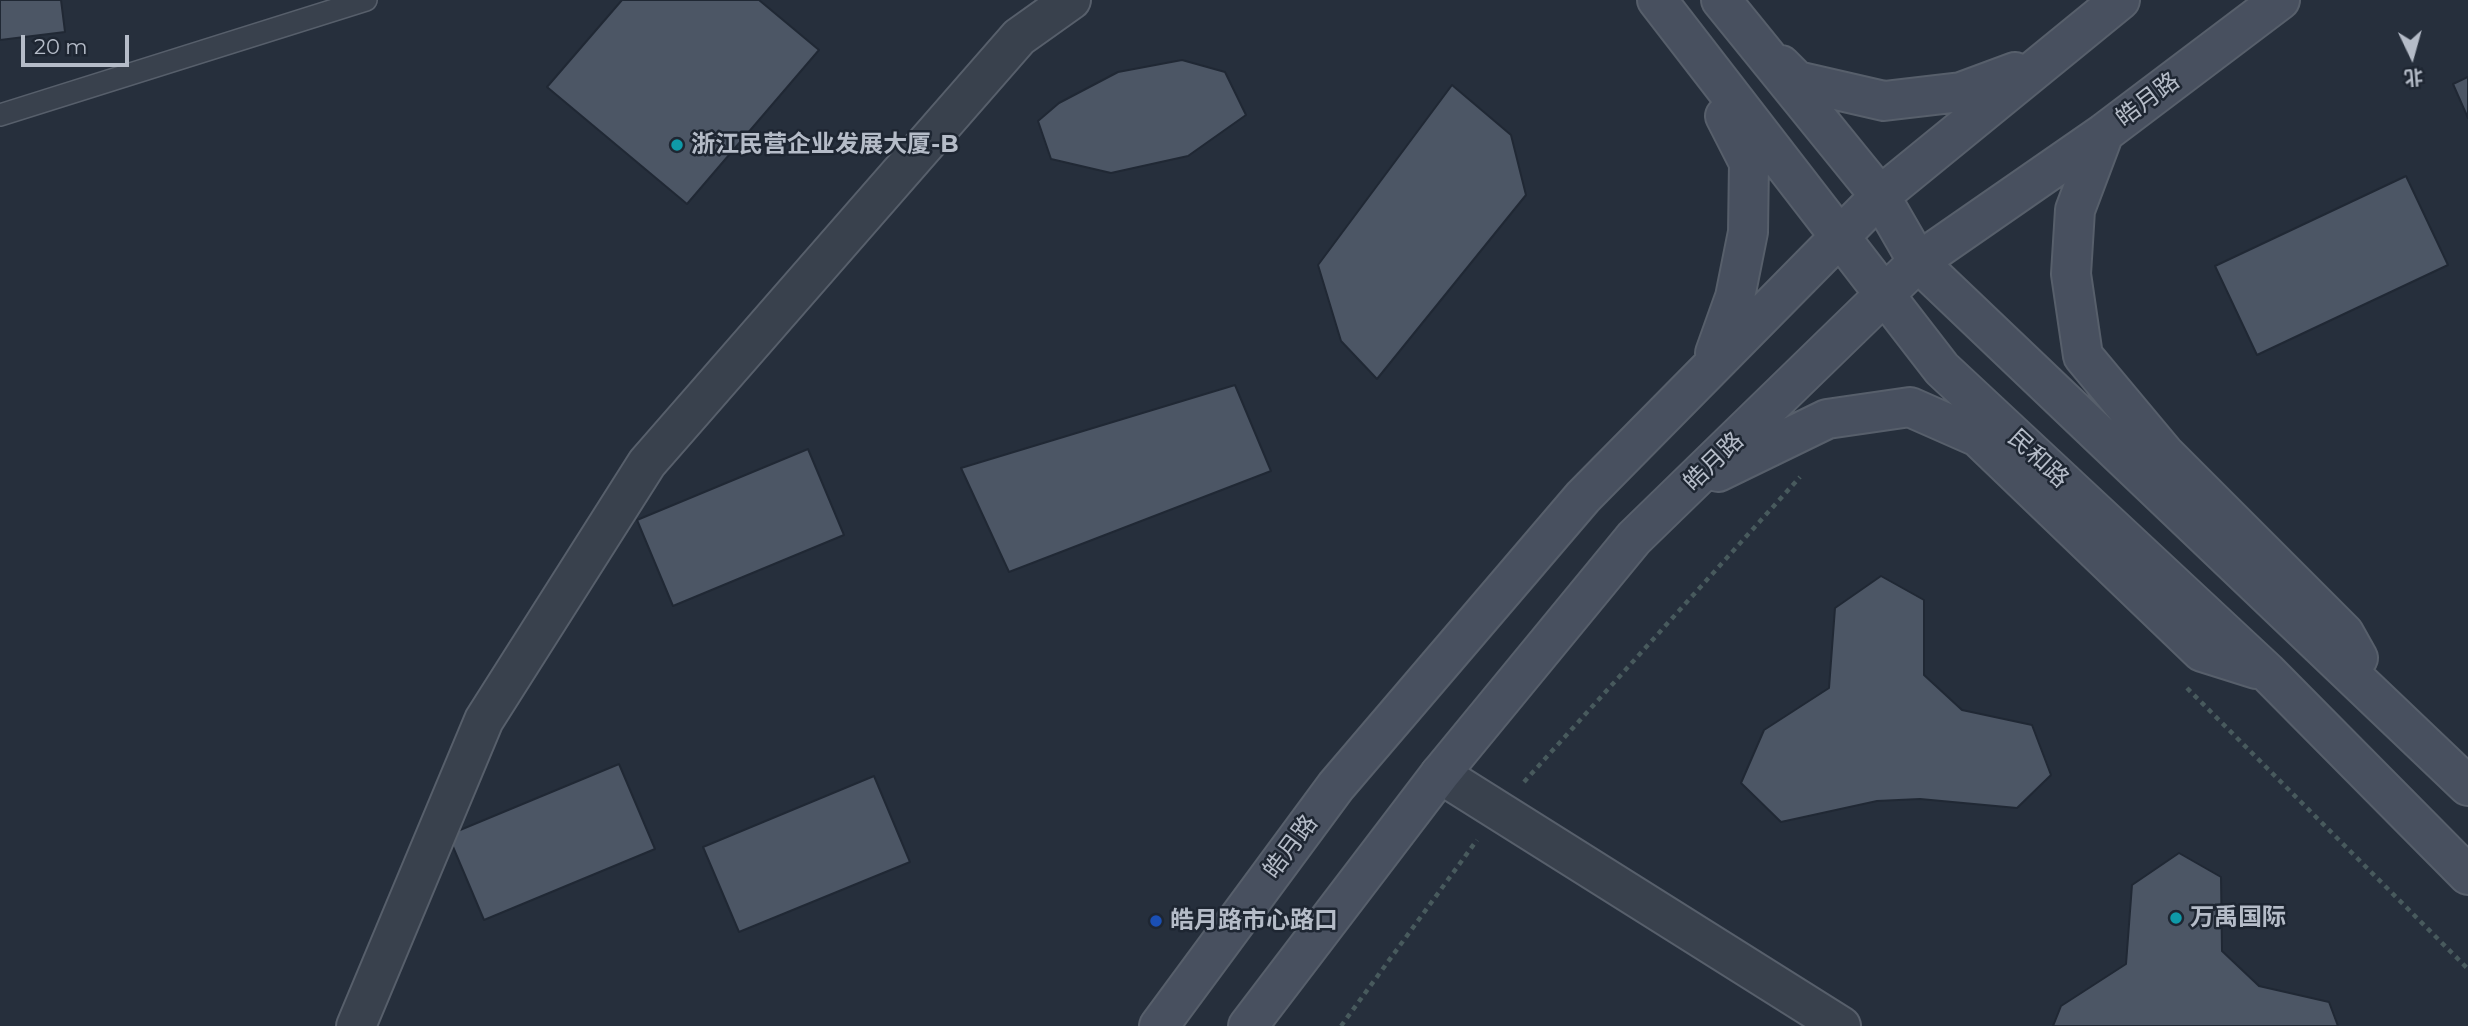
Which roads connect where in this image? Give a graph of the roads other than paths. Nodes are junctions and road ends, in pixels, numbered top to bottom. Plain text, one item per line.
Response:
1 (366, 0) edge
2 (1070, 0) edge
3 (1657, 0) edge
4 (1721, 0) edge
5 (2120, 0) edge
6 (2280, 0) edge
7 (1683, 34) junction
8 (1749, 36) junction
9 (2044, 61) junction
10 (0, 115) edge
11 (2104, 133) junction
12 (1880, 197) junction
13 (1840, 236) junction
14 (1918, 262) junction
15 (1884, 294) junction
16 (1710, 365) junction
17 (1688, 487) junction
18 (2267, 673) junction
19 (2384, 706) junction
20 (1440, 774) junction
21 (2468, 786) edge
22 (2468, 875) edge
23 (356, 1026) edge
24 (1159, 1026) edge
25 (1248, 1026) edge
26 (1841, 1026) edge

1 - 10 lane
2 - 23 street
3 - 7 main road, 民和路
4 - 8 main road
5 - 9 main road, 皓月路
6 - 11 main road, 皓月路
7 - 13 main road, 民和路
7 - 16 main road
8 - 9 main road
8 - 12 main road
9 - 12 main road, 皓月路
11 - 14 main road, 皓月路
11 - 19 main road
12 - 13 main road, 皓月路
12 - 14 main road
13 - 15 main road, 民和路
13 - 16 main road, 皓月路
14 - 15 main road, 皓月路
14 - 19 main road
15 - 17 main road, 皓月路
15 - 18 main road, 民和路
16 - 24 main road, 皓月路
17 - 18 main road
17 - 20 main road, 皓月路
18 - 22 main road, 民和路
19 - 21 main road
20 - 25 main road, 皓月路
20 - 26 street

